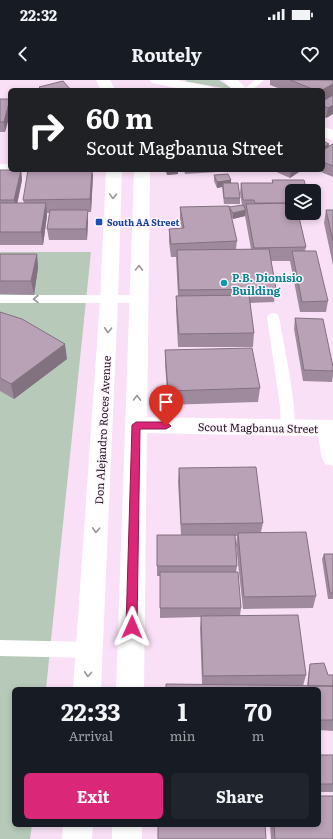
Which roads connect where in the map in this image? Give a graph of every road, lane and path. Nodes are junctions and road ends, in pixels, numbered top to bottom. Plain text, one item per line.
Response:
1 (157, 80) edge
2 (230, 80) edge
3 (260, 80) edge
4 (197, 88) edge
5 (239, 88) edge
6 (250, 88) edge
7 (114, 172) edge
8 (142, 172) edge
9 (0, 299) edge
10 (109, 299) junction
11 (139, 299) junction
12 (273, 317) dead end
13 (136, 425) junction
14 (288, 427) junction
15 (330, 428) edge
16 (333, 458) edge
17 (0, 648) edge
18 (89, 650) junction
19 (87, 687) edge
20 (130, 687) edge
21 (78, 827) edge
22 (127, 827) edge
23 (77, 839) edge
24 (127, 839) edge

1 - 4 main road
2 - 5 main road
3 - 6 lane
7 -> 10 main road, Don Alejandro Roces Avenue
11 -> 8 main road
10 -> 9 lane
10 - 11 lane
10 -> 18 main road, Don Alejandro Roces Avenue
13 -> 11 main road
12 - 14 lane
13 - 14 main road, Scout Magbanua Street
13 - 20 main road
14 - 15 main road, Scout Magbanua Street
15 - 16 main road
17 - 18 lane
18 -> 19 main road, Don Alejandro Roces Avenue
21 - 23 main road
22 - 24 main road

